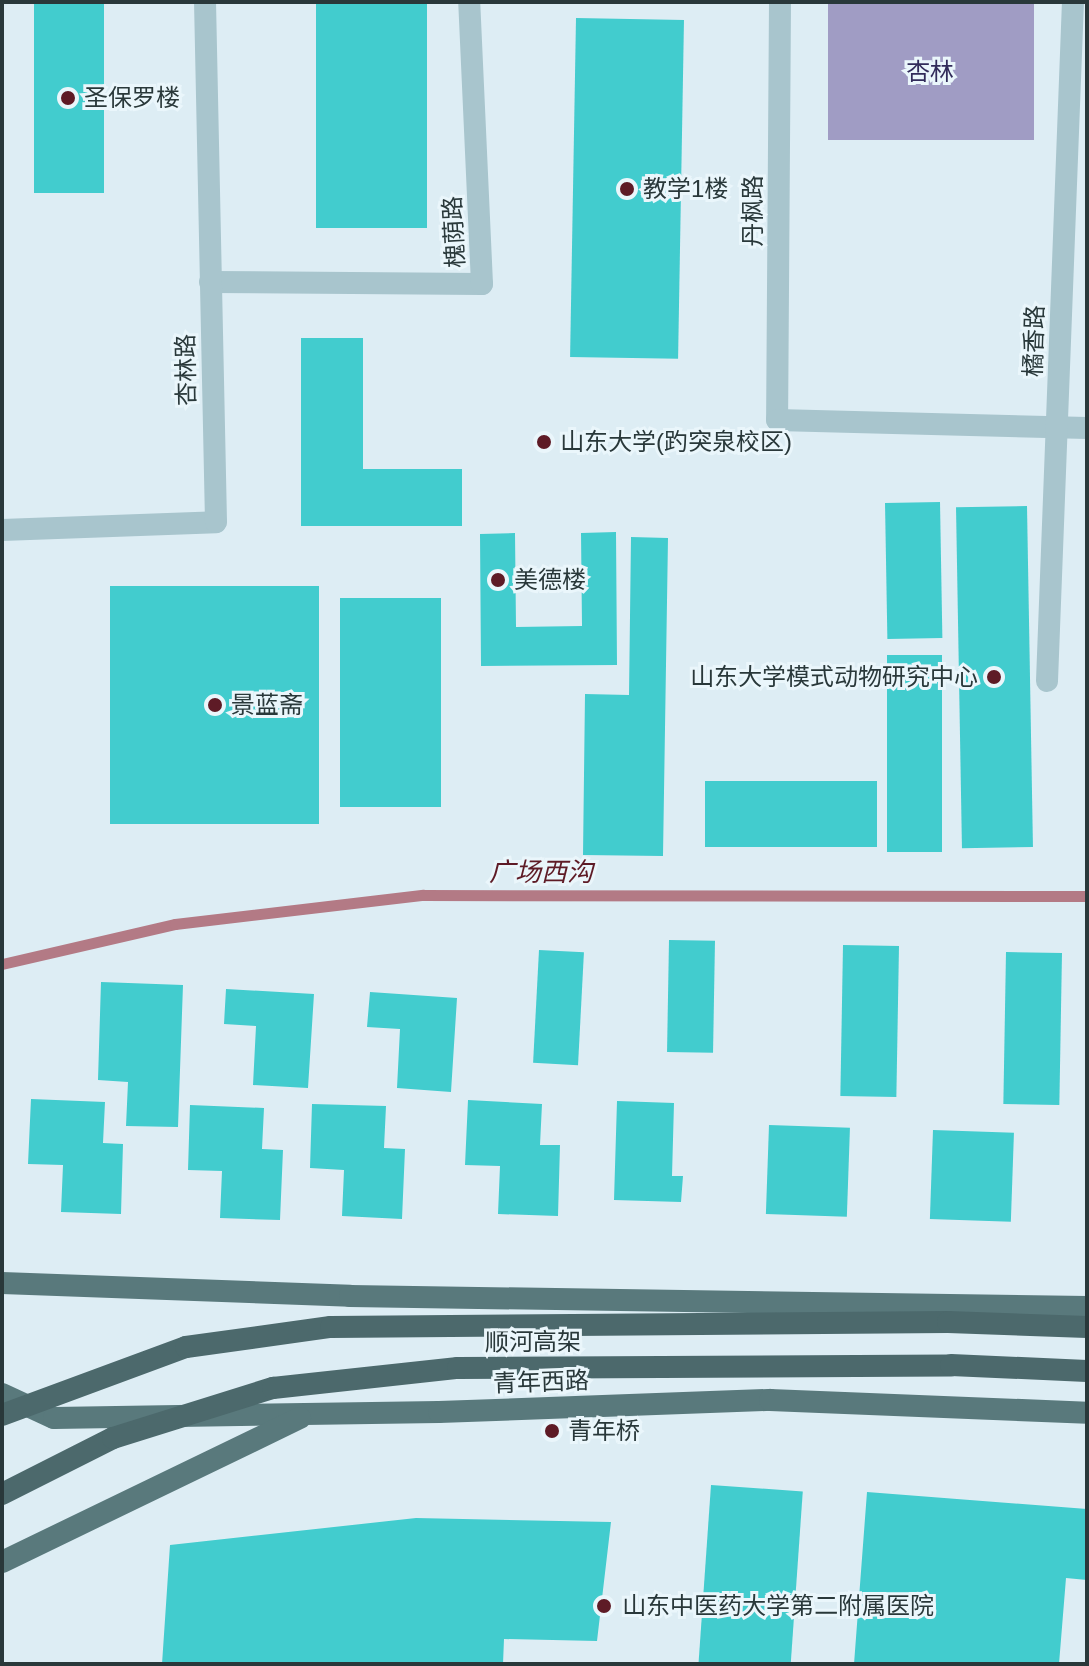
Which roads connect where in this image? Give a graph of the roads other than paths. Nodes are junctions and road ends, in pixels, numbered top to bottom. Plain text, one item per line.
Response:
1 (205, 2) edge
2 (469, 2) edge
3 (780, 2) edge
4 (1073, 2) edge
5 (210, 282) junction
6 (1057, 428) junction
7 (1087, 428) edge
8 (2, 530) edge
9 (1047, 681) dead end
10 (2, 1283) edge
11 (1087, 1307) edge
12 (1087, 1327) edge
13 (1087, 1371) edge
14 (2, 1394) edge
15 (1087, 1413) edge
16 (308, 1414) junction
17 (2, 1415) edge
18 (2, 1494) edge
19 (2, 1562) edge

1 - 5 lane, 杏林路
2 - 5 lane, 槐荫路
3 - 6 lane, 丹枫路
4 - 6 lane, 橘香路
5 - 8 lane, 杏林路
6 - 7 lane
6 - 9 lane, 橘香路
10 - 11 main road
12 - 17 highway, 顺河高架
13 - 18 highway, 顺河高架
14 - 16 main road, 青年西路
15 - 16 main road, 青年西路
16 - 19 main road

